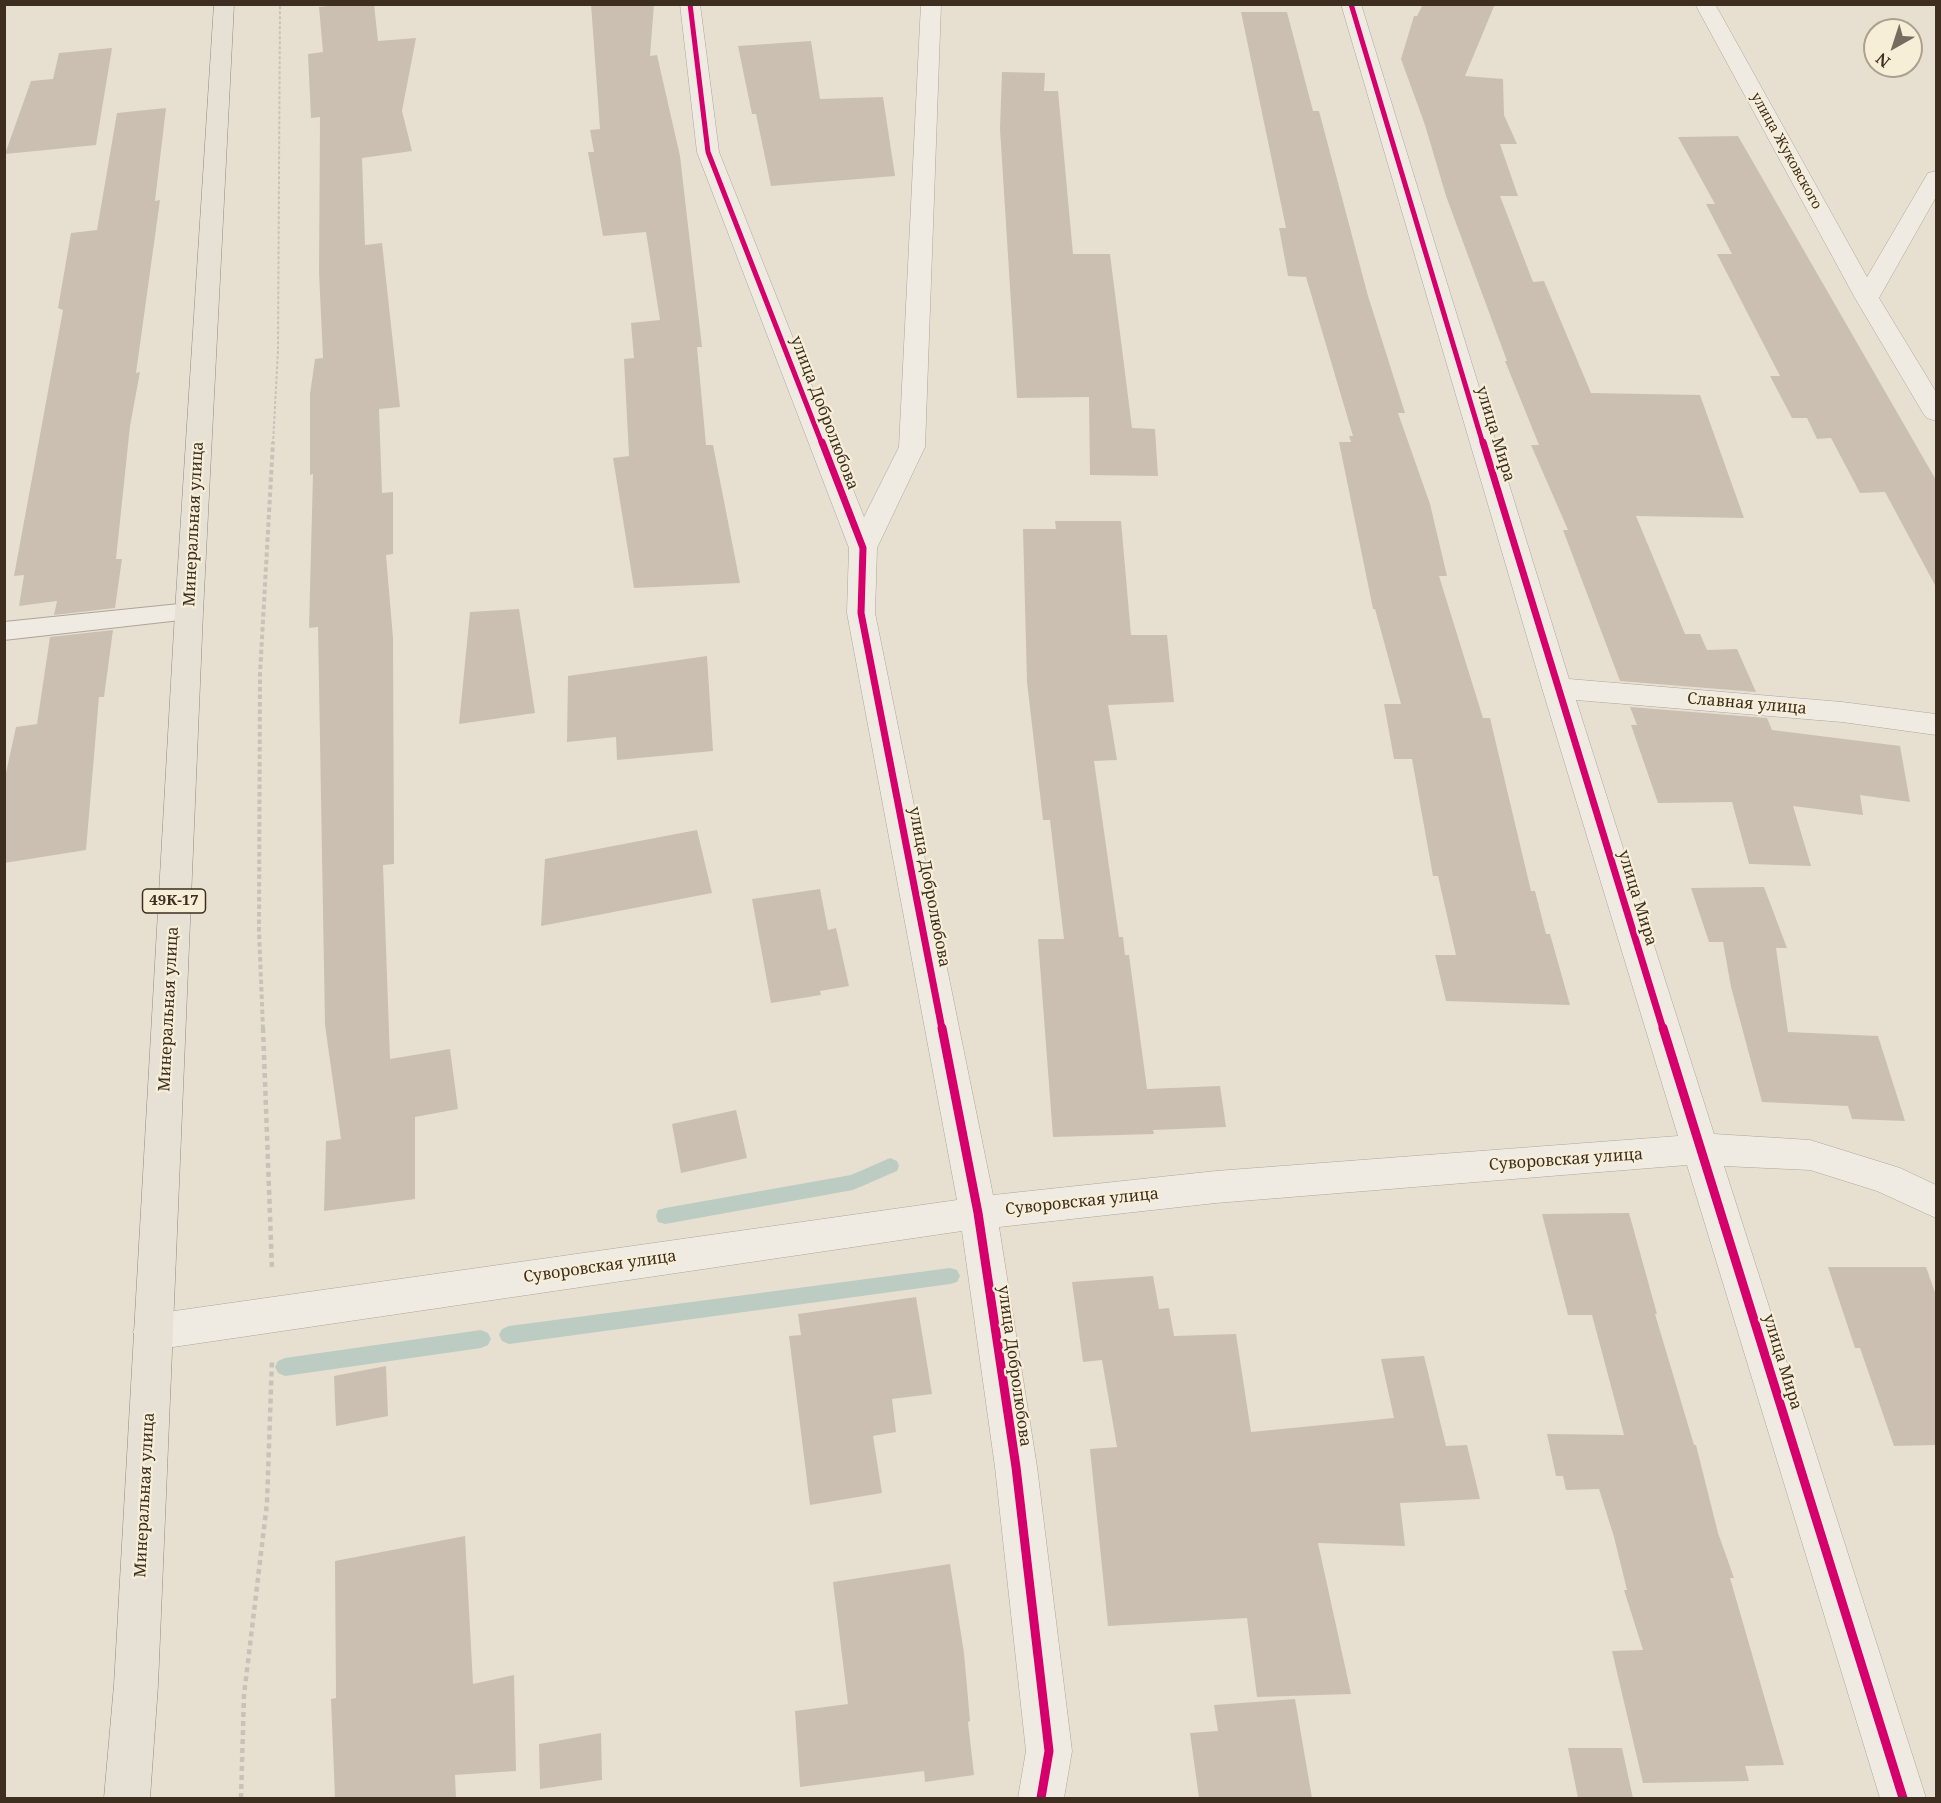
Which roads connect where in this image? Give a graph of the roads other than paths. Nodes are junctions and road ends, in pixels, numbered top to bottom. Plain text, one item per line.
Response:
1 (224, 4) edge
2 (690, 4) edge
3 (931, 4) edge
4 (1351, 4) edge
5 (1705, 4) edge
6 (1936, 178) edge
7 (1867, 298) junction
8 (1936, 412) edge
9 (862, 548) junction
10 (189, 612) junction
11 (4, 631) edge
12 (1557, 688) junction
13 (1936, 724) edge
14 (1702, 1149) junction
15 (1936, 1202) edge
16 (978, 1213) junction
17 (153, 1332) junction
18 (126, 1798) edge
19 (1041, 1798) edge
20 (1904, 1798) edge

1 - 10 main road, Минеральная улица / 49К-17
2 - 9 street, улица Добролюбова
3 - 9 street, улица Добролюбова
4 - 12 street, улица Мира
5 - 7 street, улица Жуковского
6 - 7 street
7 - 8 street, улица Жуковского
9 - 16 street, улица Добролюбова
10 - 11 lane
10 - 17 main road, Минеральная улица / 49К-17
12 - 13 street, Славная улица
12 - 14 street, улица Мира
14 - 15 street, Суворовская улица
14 - 16 street, Суворовская улица
14 - 20 street, улица Мира
16 - 17 street, Суворовская улица
16 - 19 street, улица Добролюбова
17 - 18 main road, Минеральная улица / 49К-17

